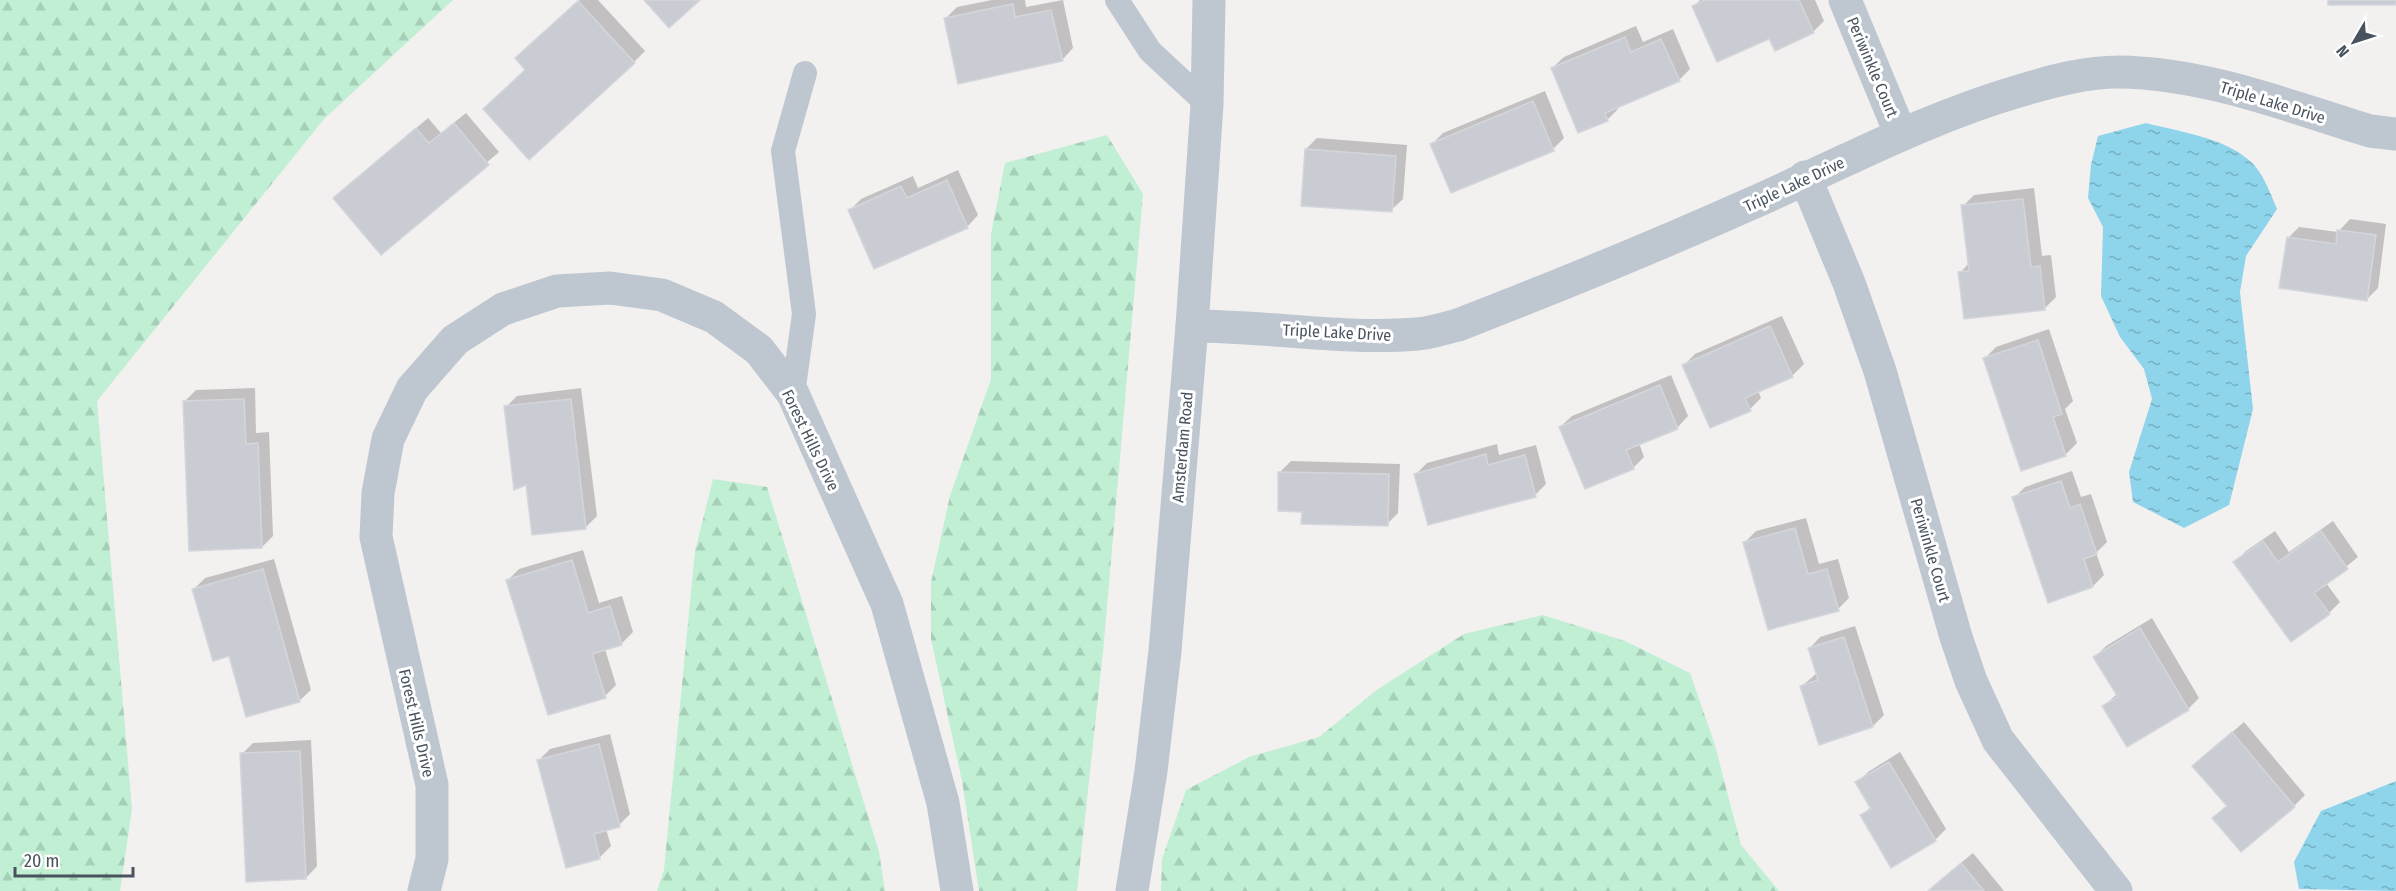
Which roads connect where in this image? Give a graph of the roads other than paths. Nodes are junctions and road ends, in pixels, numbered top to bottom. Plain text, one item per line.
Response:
1 (1117, 0) edge
2 (1209, 0) edge
3 (1845, 0) edge
4 (805, 73) dead end
5 (1206, 104) junction
6 (1901, 135) junction
7 (2396, 135) edge
8 (1805, 177) junction
9 (1192, 326) junction
10 (793, 394) junction
11 (424, 891) edge
12 (957, 891) edge
13 (1132, 891) edge
14 (2116, 891) edge

1 - 5 lane
2 - 5 street, Amsterdam Road
3 - 6 street, Periwinkle Court
4 - 10 lane
5 - 9 street, Amsterdam Road
6 - 7 street, Triple Lake Drive
6 - 8 street, Triple Lake Drive
8 - 9 street, Triple Lake Drive
8 - 14 street, Periwinkle Court
9 - 13 street, Amsterdam Road
10 - 11 street, Forest Hills Drive
10 - 12 street, Forest Hills Drive

